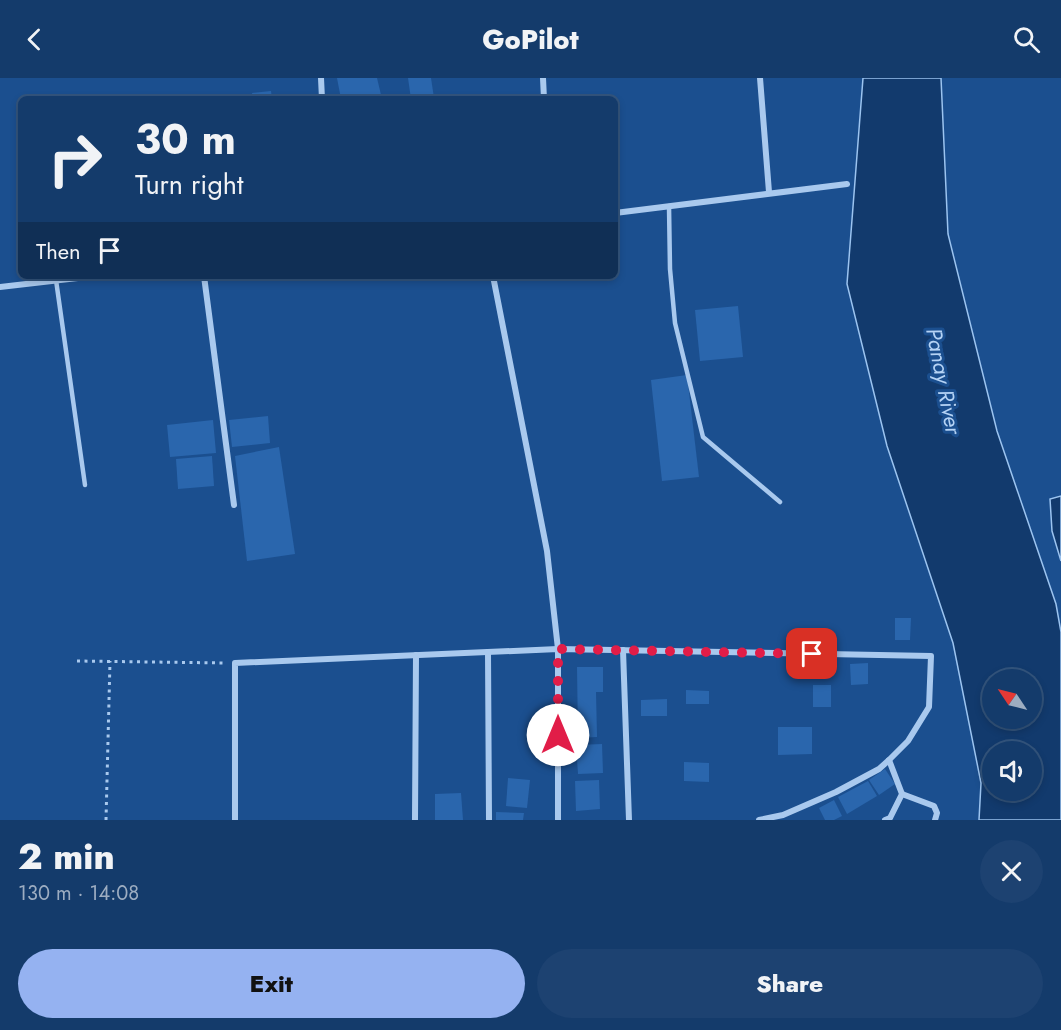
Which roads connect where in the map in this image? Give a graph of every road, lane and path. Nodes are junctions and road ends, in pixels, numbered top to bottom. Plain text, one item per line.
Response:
1 (321, 78) edge
2 (543, 78) edge
3 (760, 78) edge
4 (322, 96) edge
5 (544, 96) edge
6 (847, 184) dead end
7 (769, 192) junction
8 (669, 206) junction
9 (618, 213) edge
10 (66, 279) edge
11 (204, 279) edge
12 (495, 279) edge
13 (56, 280) junction
14 (0, 287) edge
15 (85, 485) dead end
16 (780, 502) dead end
17 (234, 505) dead end
18 (558, 649) junction
19 (623, 651) junction
20 (488, 652) junction
21 (416, 656) junction
22 (76, 661) dead end
23 (110, 662) junction
24 (236, 663) junction
25 (889, 760) junction
26 (902, 794) junction
27 (106, 820) edge
28 (235, 820) edge
29 (415, 820) edge
30 (489, 820) edge
31 (558, 820) edge
32 (629, 820) edge
33 (759, 820) edge
34 (885, 820) edge
35 (935, 820) edge

1 - 4 street
2 - 5 street
3 - 7 street
6 - 7 street
7 - 8 street
8 - 9 street
8 - 16 lane
10 - 13 street
11 - 17 street
12 - 18 street
13 - 14 street
13 - 15 lane
18 - 19 street
18 - 20 street
18 - 31 street
19 - 25 street
19 - 32 street
20 - 21 street
20 - 30 street
21 - 24 street
21 - 29 street
22 - 23 path
23 - 24 path
23 - 27 path
24 - 28 street
25 - 26 street
25 - 33 street
26 - 34 street
26 - 35 street

